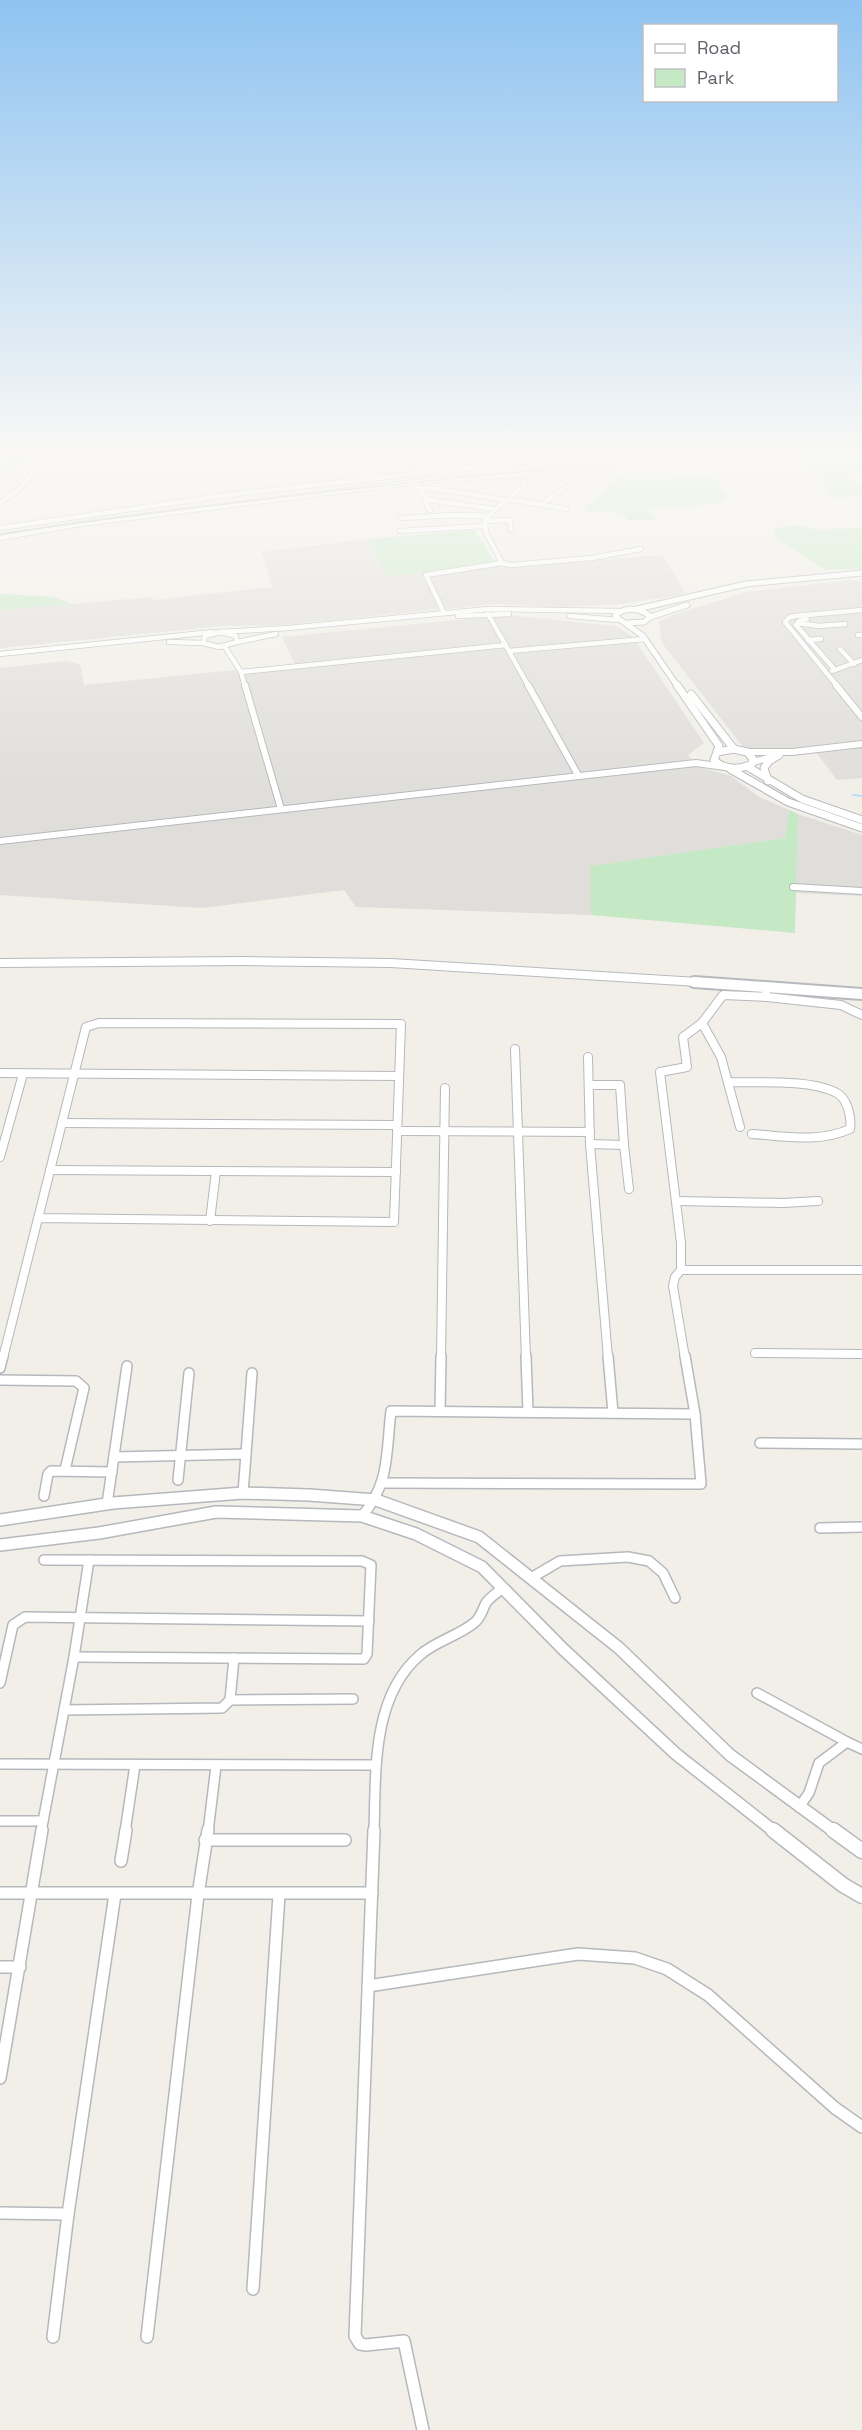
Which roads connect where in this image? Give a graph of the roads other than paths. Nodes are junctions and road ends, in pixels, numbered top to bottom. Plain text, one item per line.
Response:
1 (488, 565) edge
2 (862, 573) edge
3 (862, 578) edge
4 (634, 609) junction
5 (620, 611) junction
6 (862, 612) edge
7 (444, 613) junction
8 (488, 614) junction
9 (649, 619) junction
10 (619, 620) junction
11 (797, 622) junction
12 (628, 623) junction
13 (845, 624) dead end
14 (217, 632) junction
15 (645, 639) junction
16 (821, 639) dead end
17 (808, 640) junction
18 (237, 642) junction
19 (203, 643) junction
20 (225, 647) junction
21 (507, 648) junction
22 (840, 649) dead end
23 (0, 654) edge
24 (0, 659) edge
25 (862, 660) edge
26 (854, 664) junction
27 (835, 670) junction
28 (241, 672) junction
29 (825, 672) junction
30 (862, 717) edge
31 (862, 744) edge
32 (734, 749) junction
33 (747, 752) junction
34 (792, 752) junction
35 (716, 753) junction
36 (779, 755) junction
37 (696, 763) junction
38 (751, 764) junction
39 (728, 768) junction
40 (578, 775) junction
41 (768, 781) junction
42 (280, 809) junction
43 (862, 820) edge
44 (862, 828) edge
45 (0, 841) edge
46 (793, 887) dead end
47 (862, 891) edge
48 (0, 963) edge
49 (766, 992) junction
50 (862, 994) edge
51 (862, 1014) edge
52 (702, 1023) junction
53 (515, 1049) dead end
54 (588, 1057) dead end
55 (0, 1073) edge
56 (23, 1074) junction
57 (75, 1075) junction
58 (399, 1076) junction
59 (728, 1082) junction
60 (589, 1084) junction
61 (445, 1088) dead end
62 (62, 1123) junction
63 (740, 1127) dead end
64 (397, 1128) junction
65 (445, 1131) junction
66 (518, 1132) junction
67 (590, 1132) junction
68 (752, 1134) dead end
69 (590, 1144) junction
70 (624, 1145) junction
71 (1, 1153) edge
72 (50, 1170) junction
73 (216, 1171) junction
74 (396, 1172) junction
75 (629, 1189) dead end
76 (677, 1201) junction
77 (818, 1201) dead end
78 (38, 1218) junction
79 (210, 1221) junction
80 (681, 1270) junction
81 (862, 1270) edge
82 (755, 1353) dead end
83 (862, 1354) edge
84 (2, 1356) edge
85 (127, 1366) dead end
86 (0, 1368) edge
87 (189, 1373) dead end
88 (252, 1373) dead end
89 (0, 1380) edge
90 (440, 1411) junction
91 (528, 1412) junction
92 (613, 1413) junction
93 (695, 1414) junction
94 (760, 1443) dead end
95 (862, 1444) edge
96 (246, 1454) junction
97 (181, 1455) junction
98 (114, 1457) junction
99 (65, 1470) junction
100 (112, 1472) junction
101 (178, 1480) dead end
102 (383, 1483) junction
103 (243, 1493) junction
104 (44, 1496) dead end
105 (376, 1500) junction
106 (107, 1504) junction
107 (363, 1516) junction
108 (0, 1520) edge
109 (862, 1527) edge
110 (820, 1528) dead end
111 (0, 1545) edge
112 (44, 1560) dead end
113 (89, 1560) junction
114 (531, 1578) junction
115 (503, 1588) junction
116 (675, 1598) dead end
117 (80, 1619) junction
118 (369, 1621) junction
119 (74, 1658) junction
120 (234, 1658) junction
121 (0, 1683) edge
122 (757, 1693) dead end
123 (353, 1699) dead end
124 (230, 1700) junction
125 (64, 1710) junction
126 (848, 1742) junction
127 (862, 1749) edge
128 (0, 1764) edge
129 (54, 1765) junction
130 (135, 1765) junction
131 (375, 1765) junction
132 (216, 1766) junction
133 (799, 1807) junction
134 (0, 1821) edge
135 (43, 1821) junction
136 (205, 1840) junction
137 (345, 1840) dead end
138 (862, 1851) edge
139 (121, 1861) dead end
140 (0, 1893) edge
141 (30, 1893) junction
142 (372, 1893) junction
143 (115, 1894) junction
144 (198, 1895) junction
145 (279, 1895) junction
146 (862, 1896) edge
147 (0, 1967) edge
148 (20, 1967) junction
149 (368, 1986) junction
150 (3, 2039) edge
151 (0, 2078) edge
152 (862, 2127) edge
153 (0, 2213) edge
154 (68, 2214) junction
155 (253, 2289) dead end
156 (53, 2337) dead end
157 (147, 2337) dead end
158 (423, 2430) edge

1 - 7 street
2 - 4 street
3 - 9 street
4 - 5 street
4 - 9 street
5 - 7 street
5 - 10 street
6 - 11 street
6 - 29 street
7 - 14 street
8 - 10 street
8 - 18 street
8 - 21 street
9 - 12 street
9 - 32 street
10 - 12 street
11 - 13 street
11 - 17 street
12 - 15 street
14 - 18 street
14 - 19 street
14 - 23 street
15 - 21 street
15 - 35 street
16 - 17 street
17 - 27 street
18 - 20 street
19 - 20 street
19 - 24 street
20 - 28 street
21 - 28 street
21 - 40 street
22 - 26 street
25 - 26 street
26 - 27 street
27 - 29 street
28 - 42 street
29 - 30 street
31 - 34 street
32 - 33 street
32 - 35 street
33 - 34 street
33 - 38 street
34 - 36 street
35 - 37 street
35 - 39 street
36 - 38 street
36 - 41 street
37 - 39 street
37 - 40 street
38 - 39 street
38 - 41 street
39 - 44 street
40 - 42 street
41 - 43 street
42 - 45 street
46 - 47 street
48 - 49 main road
49 - 50 main road
49 - 51 street
49 - 52 street
52 - 59 street
52 - 76 street
53 - 66 street
54 - 60 street
55 - 56 street
56 - 57 street
56 - 71 street
57 - 58 street
57 - 58 street
57 - 62 street
58 - 64 street
59 - 63 street
59 - 68 street
60 - 67 street
60 - 70 street
61 - 65 street
62 - 64 street
62 - 72 street
64 - 65 street
64 - 74 street
65 - 66 street
65 - 90 street
66 - 67 street
66 - 91 street
67 - 69 street
69 - 70 street
69 - 92 street
70 - 75 street
72 - 73 street
72 - 78 street
73 - 74 street
73 - 79 street
74 - 79 street
76 - 77 street
76 - 80 street
78 - 79 street
78 - 84 street
80 - 81 street
80 - 93 street
82 - 83 street
84 - 86 street
85 - 98 street
87 - 97 street
88 - 96 street
89 - 99 street
90 - 91 street
90 - 102 street
91 - 92 street
92 - 93 street
93 - 102 street
94 - 95 street
96 - 97 street
96 - 103 street
97 - 98 street
97 - 101 street
98 - 100 street
99 - 100 street
99 - 104 street
100 - 106 street
102 - 105 street
103 - 105 street
103 - 106 street
105 - 107 street
105 - 114 street
106 - 108 street
107 - 111 street
107 - 115 street
109 - 110 street
112 - 113 street
113 - 117 street
113 - 118 street
114 - 116 street
114 - 133 street
115 - 131 street
115 - 146 street
117 - 118 street
117 - 119 street
117 - 121 street
118 - 120 street
119 - 120 street
119 - 125 street
120 - 124 street
122 - 126 street
123 - 124 street
124 - 125 street
125 - 129 street
126 - 127 street
126 - 133 street
128 - 129 street
129 - 130 street
129 - 135 street
130 - 132 street
130 - 139 street
131 - 132 street
131 - 142 street
132 - 136 street
133 - 138 street
134 - 135 street
135 - 141 street
136 - 137 street
136 - 144 street
140 - 141 street
141 - 143 street
141 - 148 street
142 - 145 street
142 - 149 street
143 - 144 street
143 - 154 street
144 - 145 street
144 - 157 street
145 - 155 street
147 - 148 street
148 - 150 street
149 - 152 street
149 - 158 street
150 - 151 street
153 - 154 street
154 - 156 street

